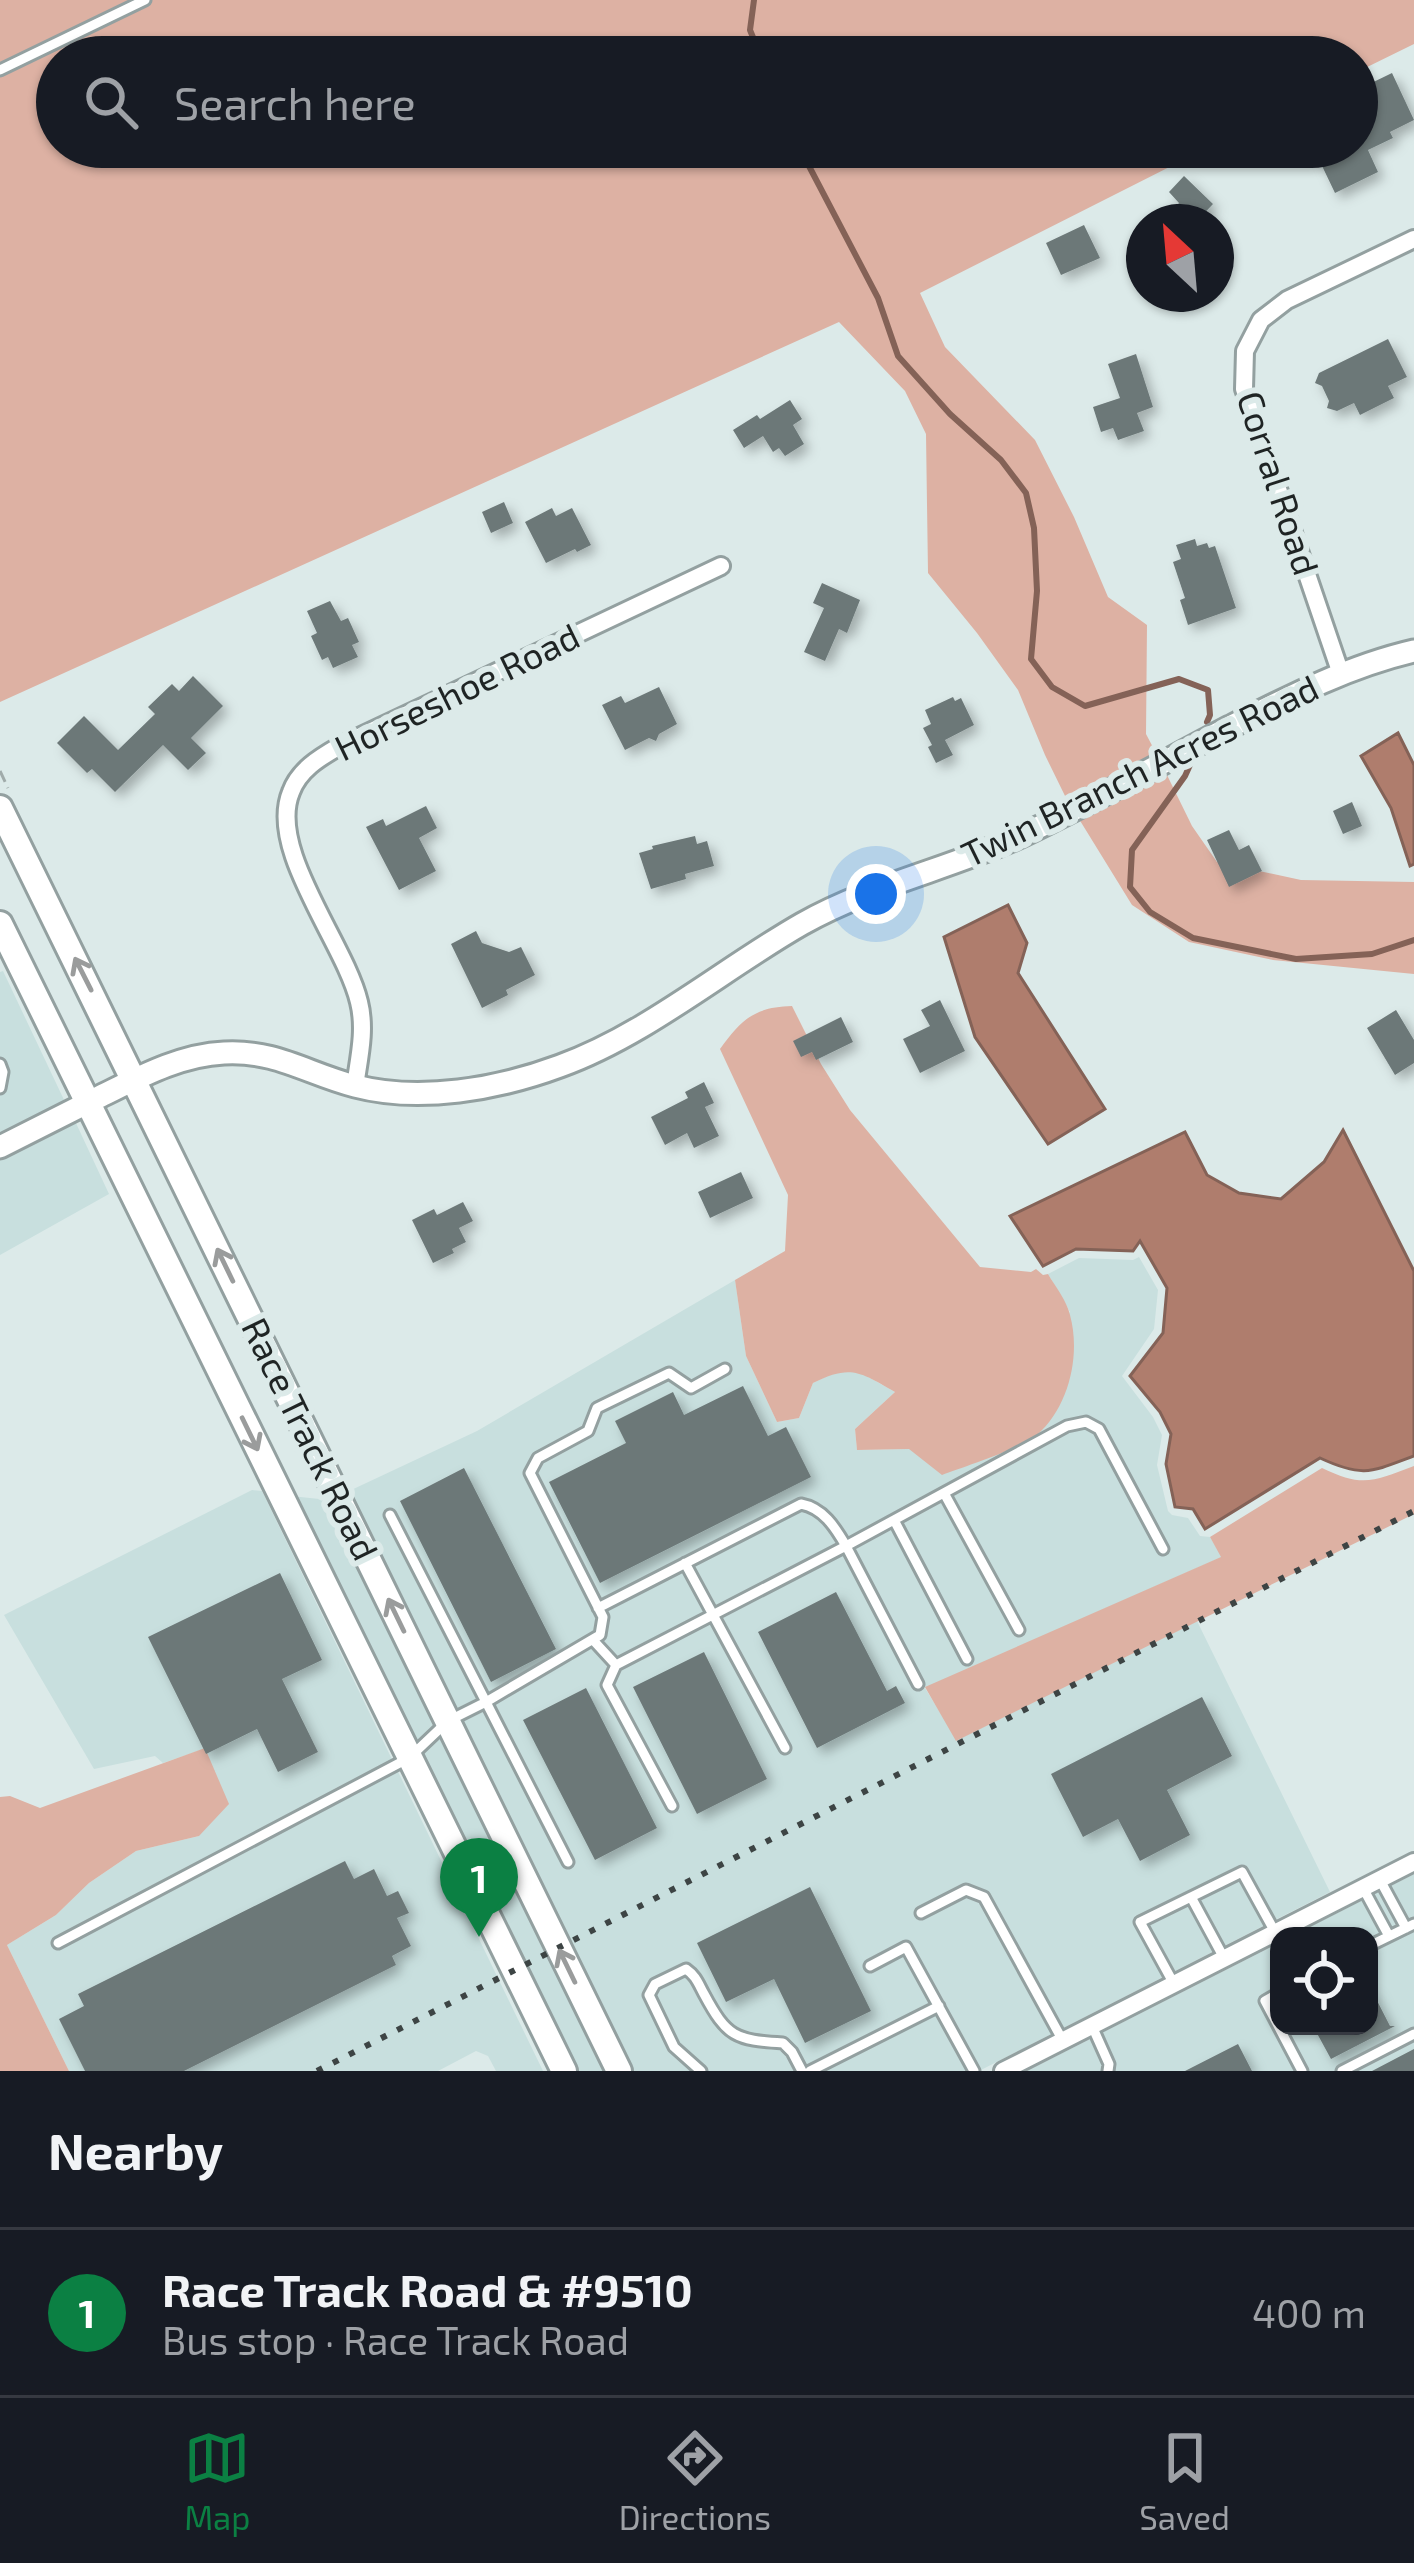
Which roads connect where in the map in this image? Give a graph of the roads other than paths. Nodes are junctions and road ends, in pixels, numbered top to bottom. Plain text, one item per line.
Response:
1 (145, 0) edge
2 (70, 36) edge
3 (36, 53) edge
4 (0, 70) edge
5 (1414, 239) edge
6 (721, 566) dead end
7 (1414, 651) edge
8 (1341, 674) junction
9 (0, 808) edge
10 (0, 924) edge
11 (0, 1064) edge
12 (135, 1079) junction
13 (355, 1086) junction
14 (0, 1088) edge
15 (87, 1103) junction
16 (0, 1147) edge
17 (725, 1369) dead end
18 (944, 1493) junction
19 (390, 1515) dead end
20 (894, 1520) junction
21 (846, 1546) junction
22 (1163, 1549) dead end
23 (685, 1563) junction
24 (598, 1608) junction
25 (712, 1615) junction
26 (1019, 1630) dead end
27 (593, 1640) junction
28 (967, 1659) dead end
29 (616, 1665) junction
30 (918, 1684) dead end
31 (486, 1702) junction
32 (448, 1721) junction
33 (785, 1748) dead end
34 (409, 1758) junction
35 (672, 1806) dead end
36 (568, 1862) dead end
37 (1414, 1862) edge
38 (1371, 1883) junction
39 (1191, 1897) junction
40 (920, 1913) dead end
41 (1410, 1926) edge
42 (1272, 1927) edge
43 (1285, 1927) edge
44 (1270, 1935) edge
45 (1389, 1936) junction
46 (58, 1942) dead end
47 (1378, 1942) edge
48 (1224, 1958) junction
49 (870, 1966) dead end
50 (1174, 1984) junction
51 (939, 2006) junction
52 (1091, 2026) junction
53 (1414, 2034) edge
54 (1283, 2035) edge
55 (1063, 2041) junction
56 (564, 2071) edge
57 (619, 2071) edge
58 (701, 2071) edge
59 (806, 2071) edge
60 (974, 2071) edge
61 (1004, 2071) edge
62 (1108, 2071) edge
63 (1302, 2071) edge
64 (1342, 2071) edge

1 - 2 lane
3 - 4 lane
5 - 8 street, Corral Road
6 - 13 street, Horseshoe Road
7 - 8 street, Twin Branch Acres Road
8 - 13 street, Twin Branch Acres Road
12 -> 9 main road, Race Track Road
10 - 15 main road, Race Track Road
11 - 14 lane
12 - 13 street, Twin Branch Acres Road
12 - 15 street, Twin Branch Acres Road
32 -> 12 main road, Race Track Road
15 - 16 street, Twin Branch Acres Road
15 -> 34 main road, Race Track Road
17 - 24 lane
18 - 20 lane
18 - 22 lane
18 - 26 lane
19 - 31 lane
20 - 21 lane
20 - 28 lane
21 - 23 lane
21 - 25 lane
21 - 30 lane
23 - 24 lane
23 - 25 lane
24 - 27 lane
25 - 29 lane
25 - 33 lane
27 - 29 lane
27 - 31 lane
29 - 35 lane
31 - 32 lane
31 - 36 lane
32 - 34 lane
57 -> 32 main road, Race Track Road
34 - 46 lane
34 - 56 main road, Race Track Road
37 - 38 street
38 - 41 lane
38 - 43 street
38 - 45 lane
39 - 42 lane
39 - 48 lane
39 - 50 lane
40 - 55 lane
41 - 45 lane
44 - 48 street
45 - 47 lane
48 - 50 street
49 - 51 lane
50 - 52 street
51 - 59 lane
51 - 60 lane
52 - 55 street
52 - 62 lane
53 - 64 lane
54 - 63 lane
55 - 61 street
58 - 59 lane

